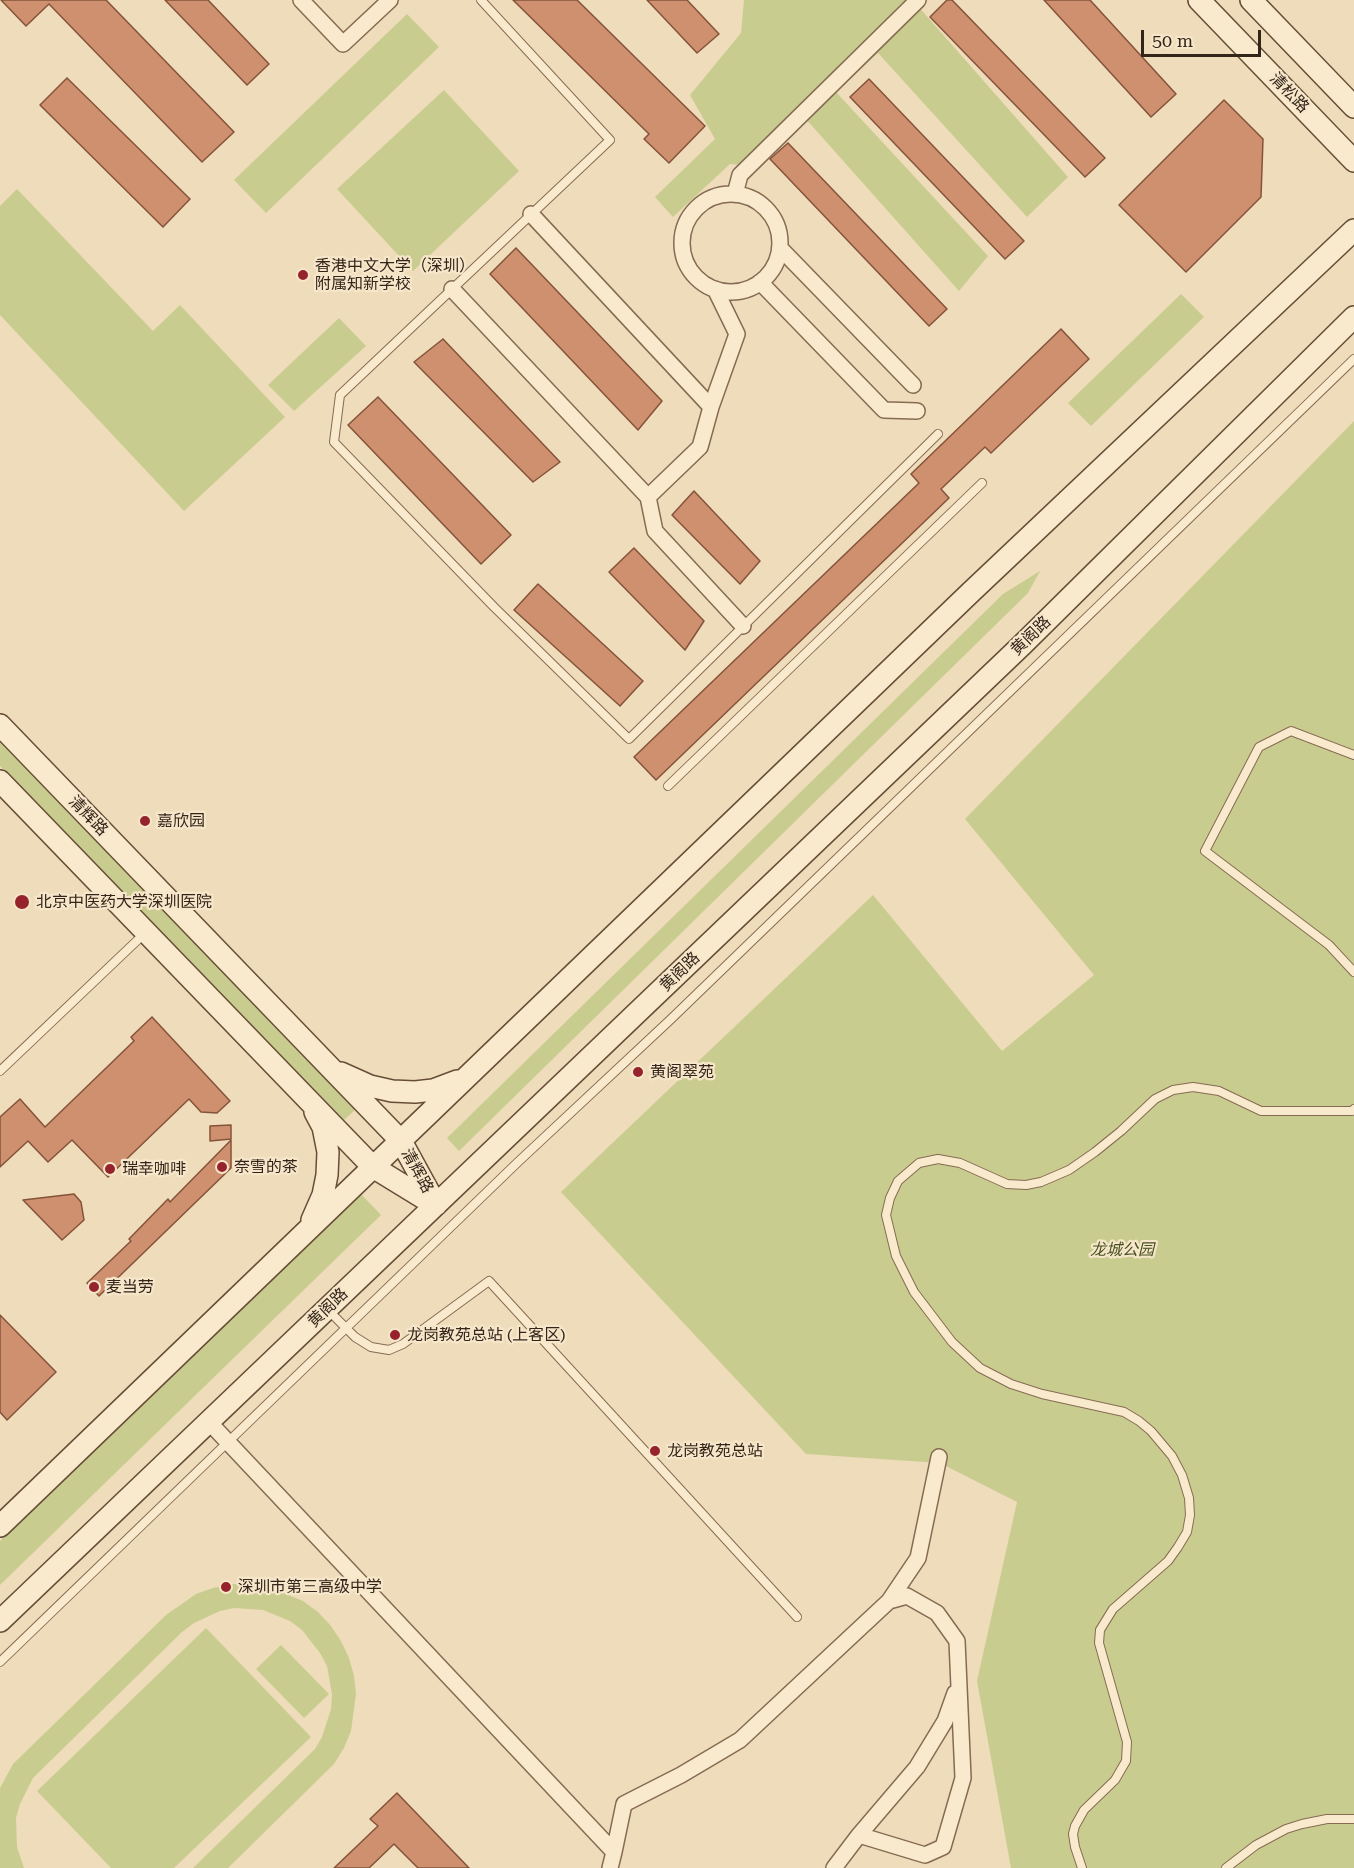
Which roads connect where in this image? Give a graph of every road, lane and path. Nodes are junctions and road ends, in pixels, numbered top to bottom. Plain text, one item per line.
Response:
1 (301, 0) edge
2 (390, 0) edge
3 (481, 0) edge
4 (918, 0) edge
5 (1199, 0) edge
6 (1251, 0) edge
7 (1354, 107) edge
8 (1354, 160) edge
9 (735, 194) junction
10 (531, 214) junction
11 (1354, 230) edge
12 (780, 248) junction
13 (760, 282) junction
14 (452, 289) junction
15 (715, 289) junction
16 (1354, 317) edge
17 (1354, 358) edge
18 (913, 385) dead end
19 (711, 407) junction
20 (917, 411) dead end
21 (938, 434) dead end
22 (982, 483) dead end
23 (648, 497) junction
24 (743, 626) junction
25 (0, 725) edge
26 (1354, 755) edge
27 (0, 781) edge
28 (668, 786) dead end
29 (146, 932) junction
30 (1354, 972) edge
31 (327, 1064) junction
32 (0, 1071) edge
33 (469, 1075) junction
34 (311, 1103) junction
35 (1354, 1109) edge
36 (400, 1141) junction
37 (373, 1167) junction
38 (436, 1205) junction
39 (303, 1235) junction
40 (327, 1309) junction
41 (345, 1328) junction
42 (209, 1422) junction
43 (228, 1442) junction
44 (939, 1457) dead end
45 (0, 1526) edge
46 (890, 1601) junction
47 (797, 1617) dead end
48 (0, 1621) edge
49 (0, 1662) edge
50 (958, 1685) junction
51 (1354, 1819) edge
52 (859, 1835) junction
53 (943, 1847) junction
54 (614, 1852) junction
55 (610, 1868) edge
56 (834, 1868) edge
57 (929, 1868) edge
58 (1082, 1868) edge
59 (1226, 1868) edge

1 - 2 street
3 - 10 lane
4 - 9 street
5 - 8 main road, 清松路
6 - 7 main road
9 - 12 street
9 - 15 street
10 - 14 lane
10 - 19 street
11 - 33 main road
12 - 13 street
12 - 18 street
13 - 15 street
13 - 20 street
14 - 23 street
14 - 24 lane
15 - 19 street
16 - 38 main road, 黄阁路
17 - 41 lane
19 - 23 street
21 - 24 lane
22 - 28 lane
23 - 24 street
25 - 31 main road, 清辉路
26 - 30 lane
27 - 29 main road, 清辉路
29 - 32 lane
29 - 34 main road, 清辉路
31 - 33 main road
31 - 36 main road, 清辉路
33 - 36 main road
34 - 37 main road, 清辉路
34 - 39 main road
35 - 58 lane
36 - 37 main road
36 - 38 main road, 清辉路
37 - 38 main road, 清辉路
37 - 39 main road
38 - 40 main road, 黄阁路
39 - 45 main road
40 - 41 lane
40 - 42 main road, 黄阁路
41 - 43 lane
41 - 47 lane
42 - 43 street
42 - 48 main road, 黄阁路
43 - 49 lane
43 - 54 street
44 - 46 street
46 - 50 street
46 - 54 street
50 - 52 street
50 - 53 street
51 - 59 lane
52 - 53 street
52 - 56 street
53 - 57 street
54 - 55 street

